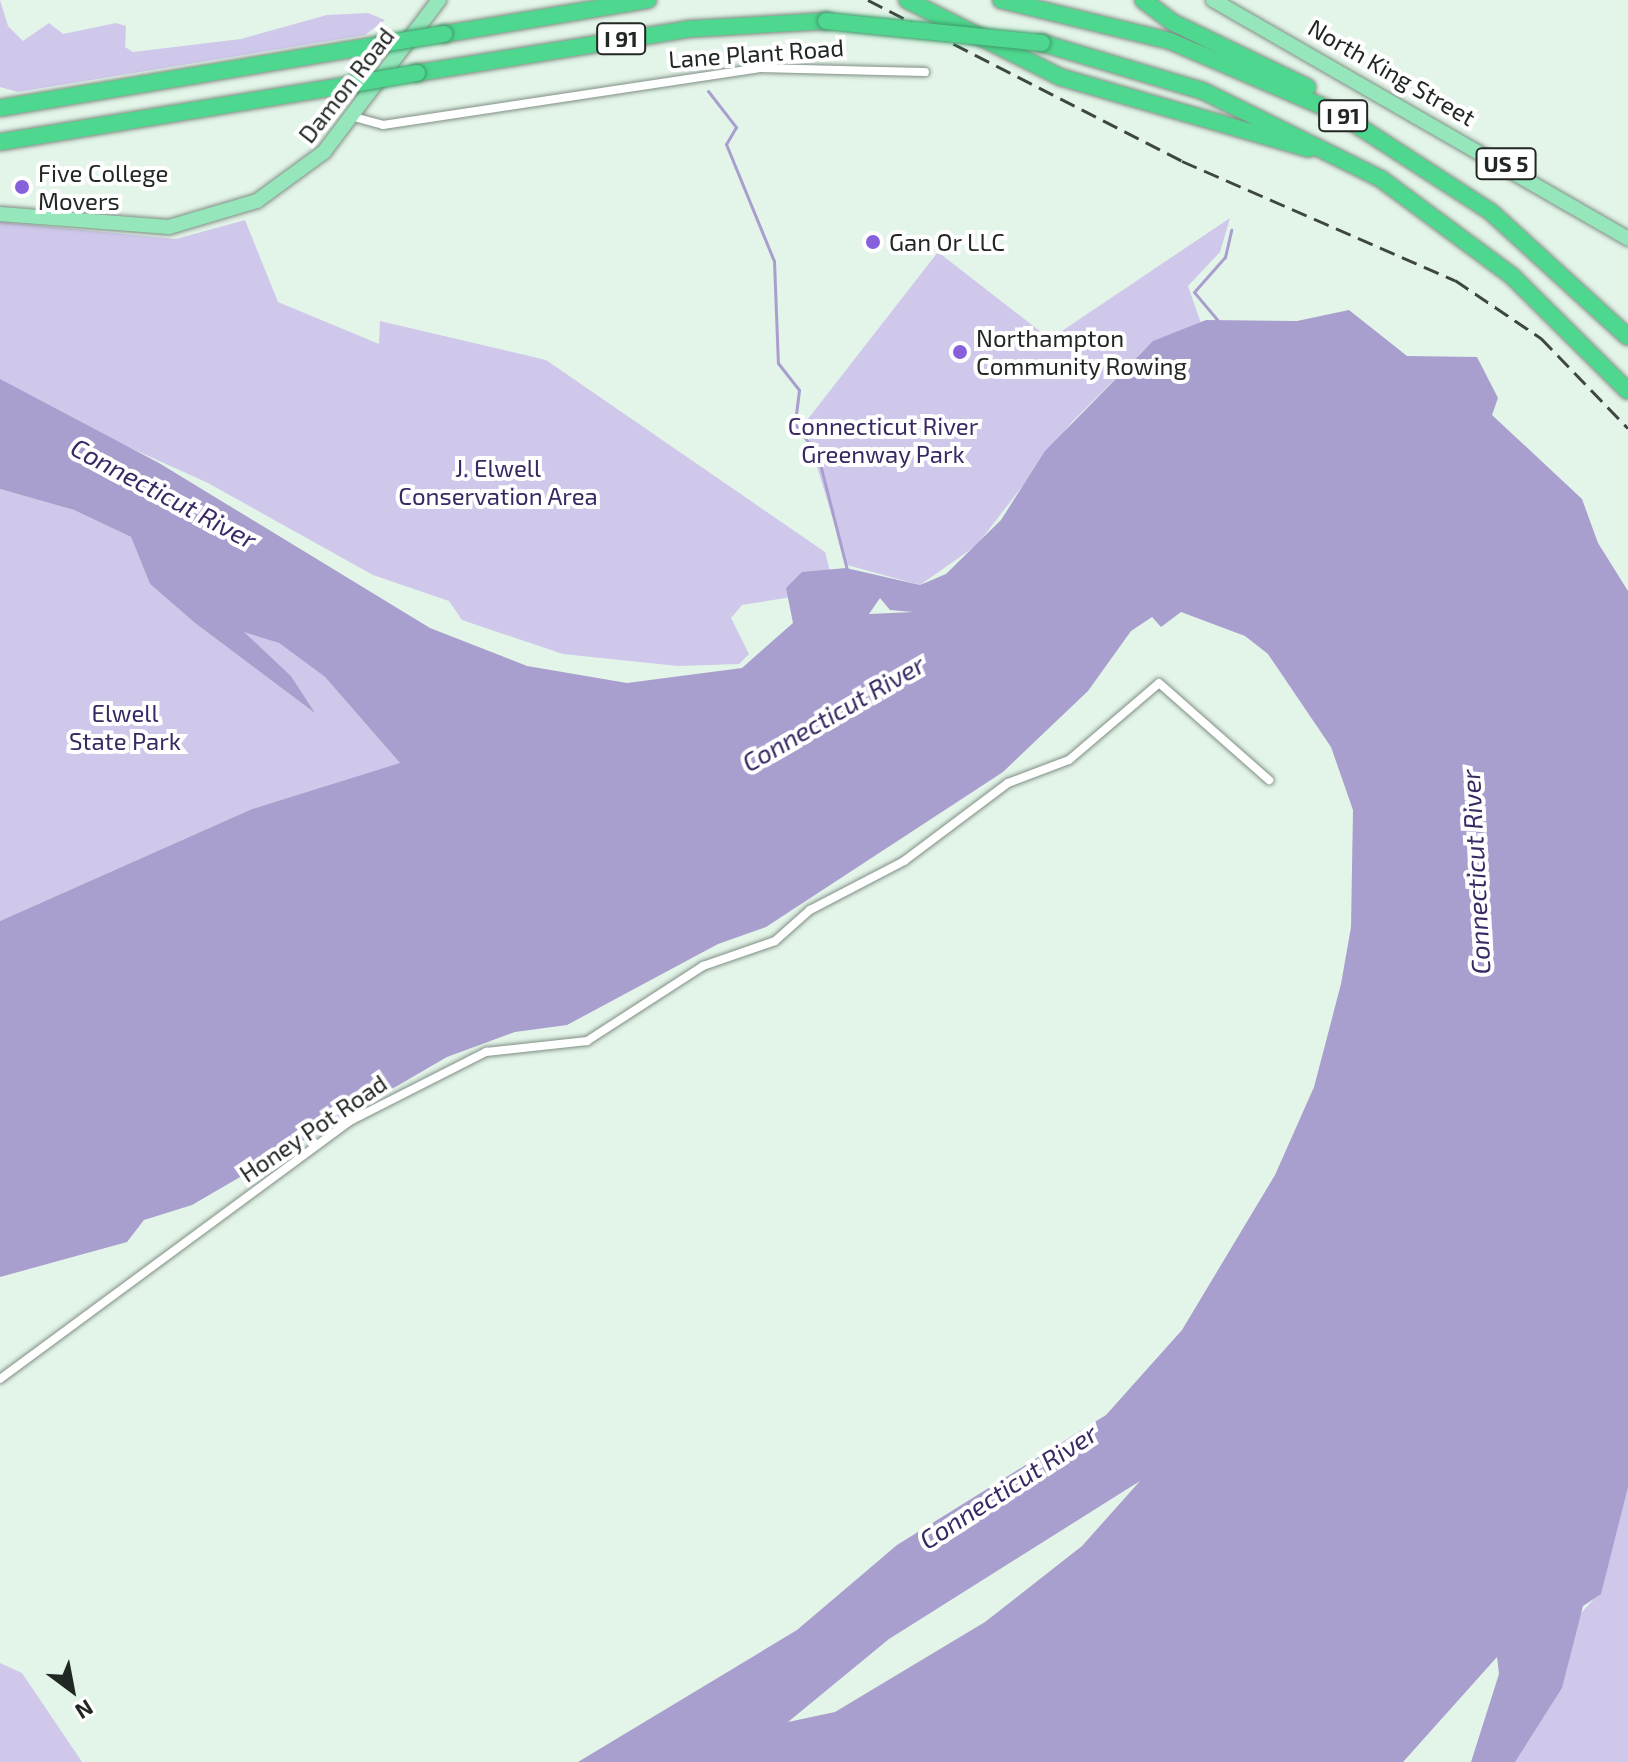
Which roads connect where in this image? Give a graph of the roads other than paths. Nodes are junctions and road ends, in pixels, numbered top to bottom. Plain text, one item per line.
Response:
1 (439, 0) edge
2 (648, 0) edge
3 (907, 0) edge
4 (1001, 0) edge
5 (1213, 0) edge
6 (1146, 3) edge
7 (925, 72) dead end
8 (0, 108) edge
9 (354, 117) junction
10 (0, 142) edge
11 (1391, 143) junction
12 (0, 214) edge
13 (1628, 239) edge
14 (1500, 266) junction
15 (1628, 337) edge
16 (1628, 391) edge
17 (1269, 780) dead end
18 (0, 1379) edge

1 - 9 main road, Damon Road
2 - 8 highway, I 91, bridge
3 - 14 highway
4 - 11 highway, I 91
5 - 13 main road, North King Street / US 5
6 - 11 highway
7 - 9 street, Lane Plant Road
9 - 12 main road, Damon Road
10 - 14 highway, I 91, bridge
11 - 15 highway, I 91
14 - 16 highway, I 91
17 - 18 street, Honey Pot Road

